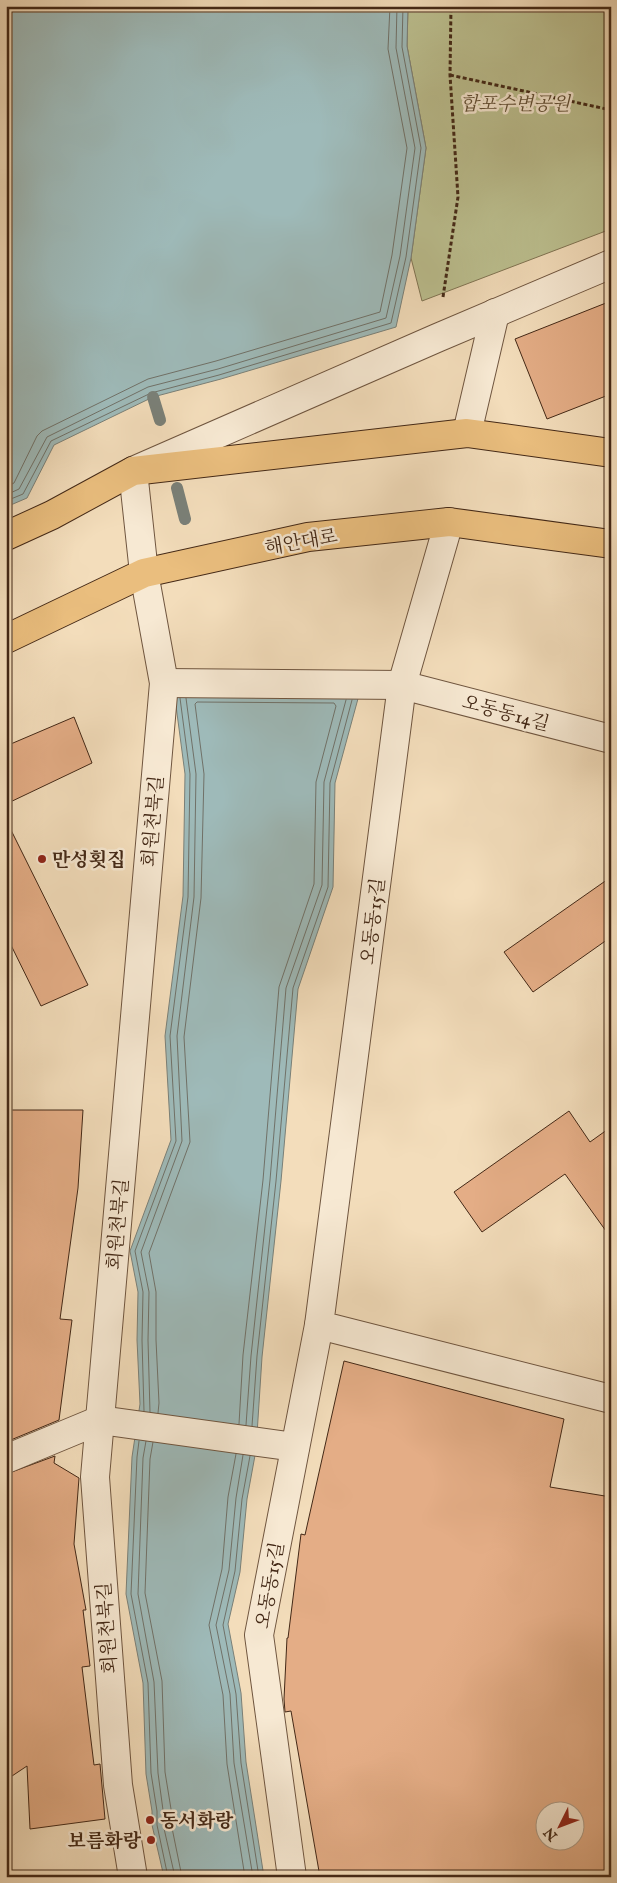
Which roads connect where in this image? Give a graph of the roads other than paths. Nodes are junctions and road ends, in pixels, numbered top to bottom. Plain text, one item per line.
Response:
1 (611, 264) edge
2 (495, 313) junction
3 (467, 433) junction
4 (611, 453) edge
5 (133, 471) junction
6 (449, 522) junction
7 (6, 536) edge
8 (611, 544) edge
9 (144, 573) junction
10 (6, 639) edge
11 (164, 683) junction
12 (402, 684) junction
13 (611, 740) edge
14 (319, 1325) junction
15 (611, 1399) edge
16 (100, 1420) junction
17 (295, 1446) junction
18 (6, 1459) edge
19 (133, 1877) edge
20 (292, 1877) edge

1 - 2 street
2 - 3 street
2 - 5 street
3 - 4 main road
3 - 5 main road
5 - 7 main road
5 - 9 street, 회원천북길
6 - 8 main road, 해안대로
6 - 9 main road, 해안대로
6 - 12 street, 오동동15길
9 - 10 main road, 해안대로
9 - 11 street, 회원천북길
11 - 12 street, 오동동14길
11 - 16 street, 회원천북길
12 - 13 street, 오동동14길
12 - 14 street, 오동동15길
14 - 15 street
14 - 17 street, 오동동15길
16 - 17 street
16 - 18 street
16 - 19 street, 회원천북길
17 - 20 street, 오동동15길

